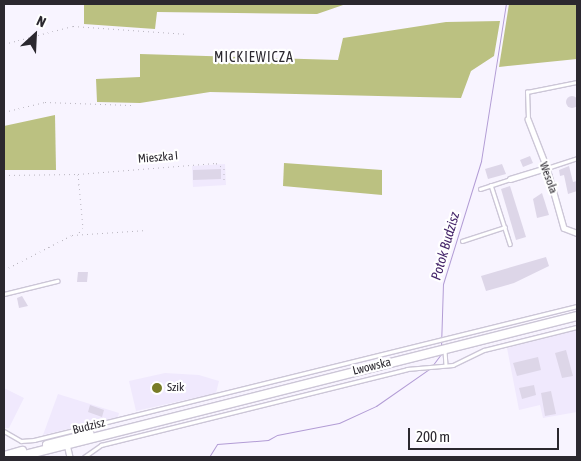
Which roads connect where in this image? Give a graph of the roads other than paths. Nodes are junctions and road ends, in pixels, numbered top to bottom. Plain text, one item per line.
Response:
1 (577, 82) edge
2 (528, 119) joint
3 (577, 158) edge
4 (547, 168) junction
5 (510, 179) joint
6 (491, 185) junction
7 (480, 189) dead end
8 (504, 227) junction
9 (577, 233) edge
10 (462, 241) dead end
11 (510, 244) dead end
12 (57, 281) dead end
13 (4, 294) edge
14 (577, 306) edge
15 (577, 316) edge
16 (549, 323) junction
17 (534, 327) junction
18 (577, 327) edge
19 (552, 333) junction
20 (460, 334) junction
21 (536, 337) junction
22 (463, 344) junction
23 (444, 349) junction
24 (446, 364) junction
25 (177, 406) junction
26 (179, 415) junction
27 (4, 431) edge
28 (66, 442) junction
29 (9, 455) edge
30 (70, 457) edge
31 (84, 457) edge

1 - 2 lane
2 - 4 street, Wesoła
3 - 4 lane
4 - 5 street
4 - 9 street, Wesoła
5 - 6 lane
6 - 7 lane
6 - 8 lane
8 - 10 lane
8 - 11 lane
12 - 13 lane
14 - 20 lane, Budzisz
15 - 16 main road, Lwowska
16 - 17 main road, Lwowska
16 - 19 lane
17 - 21 lane
17 - 22 main road, Lwowska
18 - 19 lane
19 - 21 lane
20 - 22 lane
20 - 25 lane, Budzisz
21 - 24 lane
22 - 23 main road, Lwowska
23 - 24 lane
23 - 26 main road, Lwowska
24 - 31 lane
25 - 26 lane
25 - 27 lane, Budzisz
26 - 28 main road, Lwowska
28 - 29 main road, Lwowska
28 - 30 street, Budzisz

